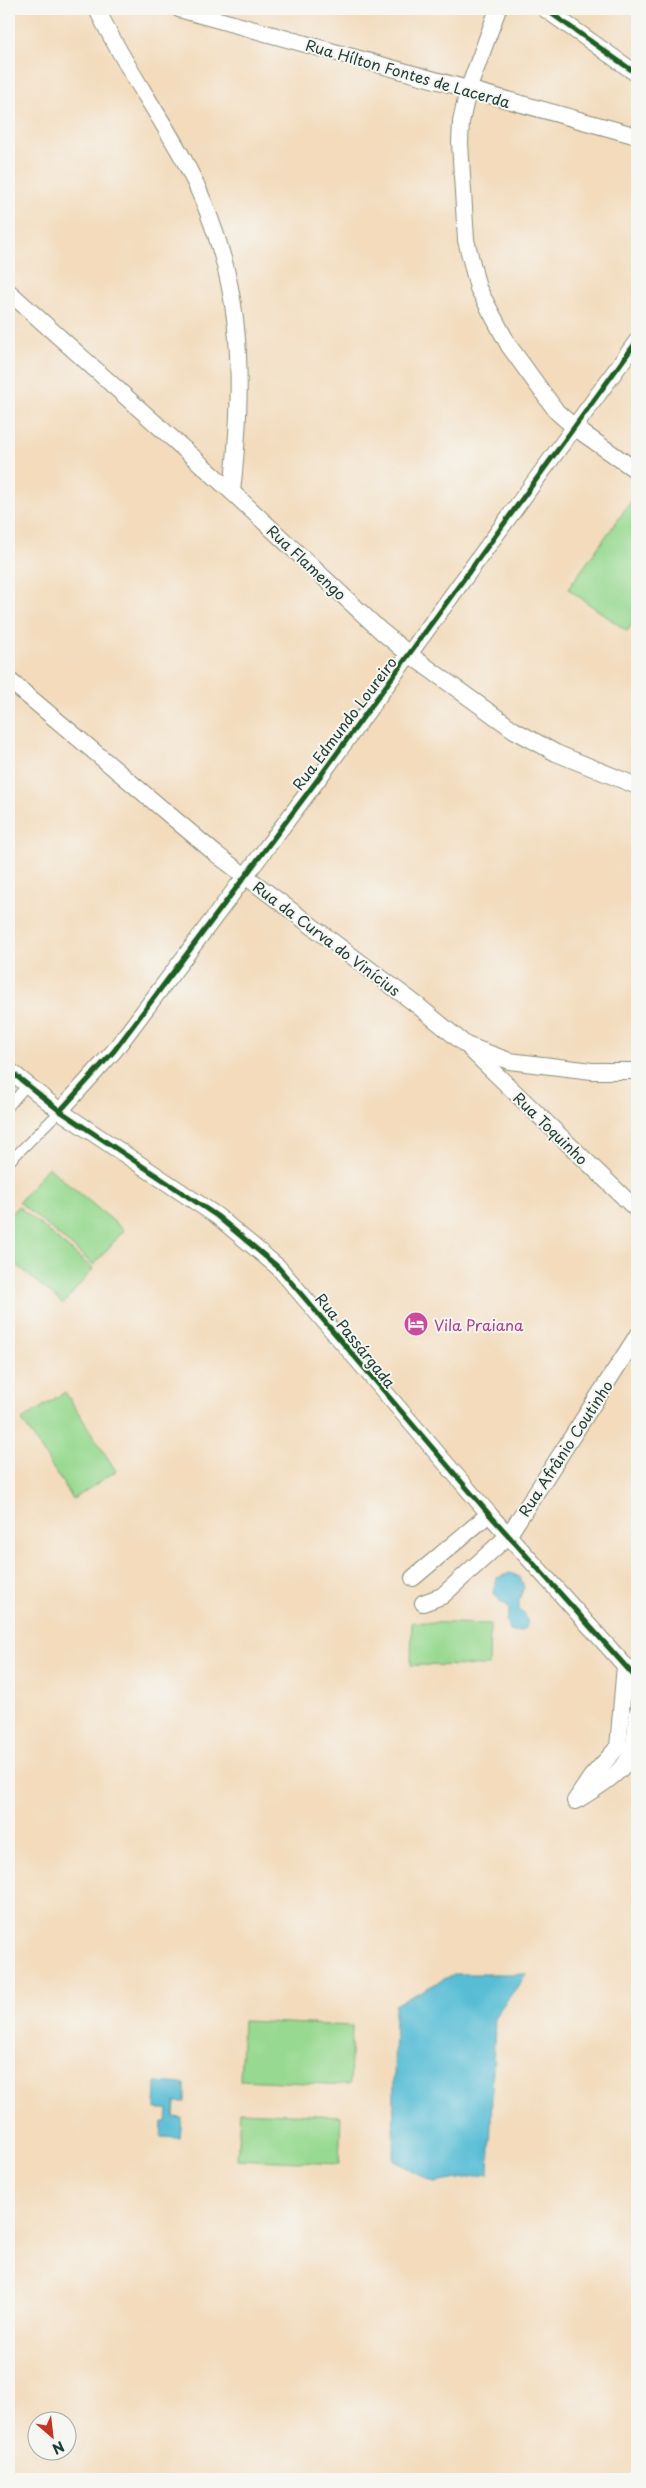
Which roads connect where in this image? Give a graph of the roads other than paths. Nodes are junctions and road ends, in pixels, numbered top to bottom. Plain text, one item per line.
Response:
1 (97, 9) edge
2 (179, 9) edge
3 (498, 9) edge
4 (546, 9) edge
5 (637, 74) edge
6 (468, 90) junction
7 (637, 136) edge
8 (9, 292) edge
9 (637, 341) edge
10 (574, 427) junction
11 (637, 471) edge
12 (232, 492) junction
13 (410, 655) junction
14 (9, 680) edge
15 (637, 786) edge
16 (244, 876) junction
17 (466, 1045) junction
18 (9, 1070) edge
19 (637, 1071) edge
20 (27, 1085) junction
21 (9, 1106) edge
22 (60, 1111) junction
23 (9, 1162) edge
24 (637, 1210) edge
25 (637, 1336) edge
26 (489, 1514) junction
27 (508, 1536) junction
28 (413, 1578) dead end
29 (423, 1603) dead end
30 (625, 1665) junction
31 (637, 1679) edge
32 (637, 1713) edge

1 - 12 street
2 - 6 street, Rua Hílton Fontes de Lacerda
3 - 6 street
4 - 5 street
6 - 7 street, Rua Hílton Fontes de Lacerda
6 - 10 street
8 - 12 street, Rua Flamengo
9 - 10 street, Rua Edmundo Loureiro
10 - 11 street
10 - 13 street, Rua Edmundo Loureiro
12 - 13 street, Rua Flamengo
13 - 15 street, Rua Flamengo
13 - 16 street, Rua Edmundo Loureiro
14 - 16 street, Rua da Curva do Vinícius
16 - 17 street, Rua da Curva do Vinícius
16 - 22 street, Rua Edmundo Loureiro
17 - 19 street, Rua da Curva do Vinícius
17 - 24 street, Rua Toquinho
18 - 20 street, Rua Passárgada
20 - 21 lane
20 - 22 street, Rua Passárgada
22 - 23 lane
22 - 26 street, Rua Passárgada
25 - 27 street, Rua Afrânio Coutinho
26 - 27 street, Rua Passárgada
26 - 28 street
27 - 29 street, Rua Afrânio Coutinho
27 - 30 street, Rua Passárgada
30 - 31 street, Rua Passárgada
30 - 32 street

